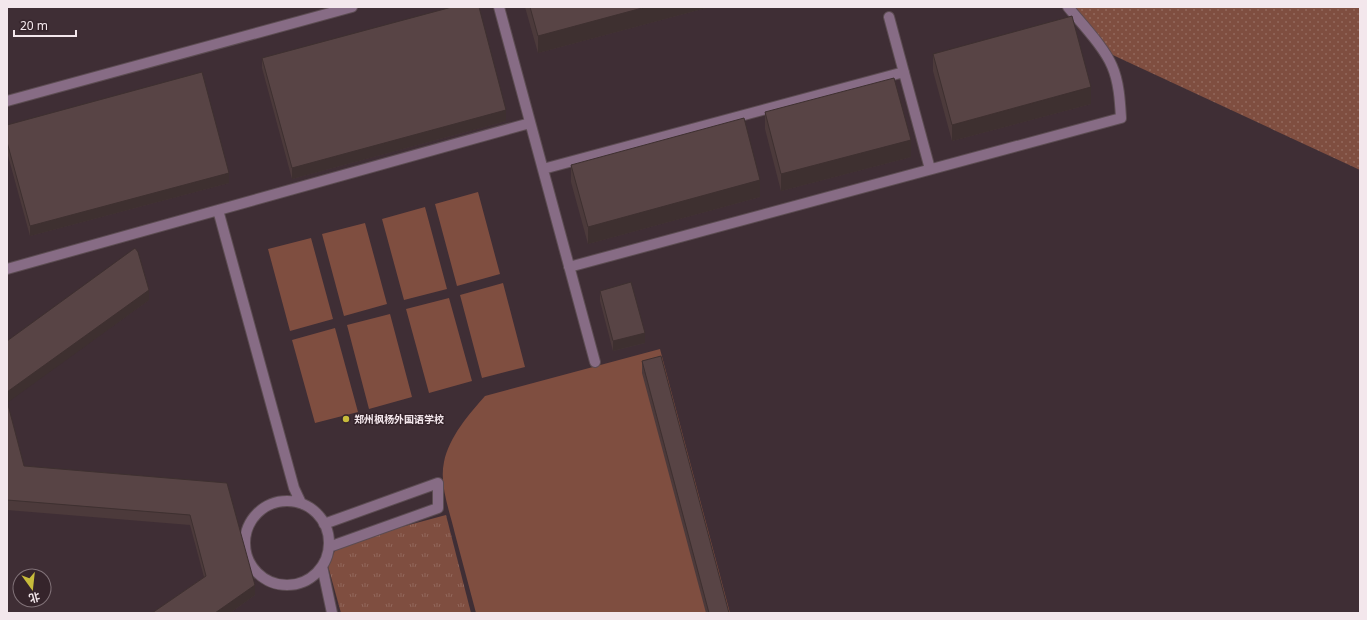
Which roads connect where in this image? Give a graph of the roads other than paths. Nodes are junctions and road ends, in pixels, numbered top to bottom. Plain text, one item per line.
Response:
1 (352, 7) edge
2 (499, 7) edge
3 (1068, 7) edge
4 (889, 17) dead end
5 (904, 72) junction
6 (7, 101) edge
7 (530, 123) junction
8 (543, 169) junction
9 (930, 169) junction
10 (218, 210) junction
11 (569, 267) junction
12 (7, 269) edge
13 (595, 362) dead end
14 (302, 503) junction
15 (324, 524) junction
16 (329, 547) junction
17 (322, 566) junction
18 (332, 613) edge

1 - 6 lane
2 - 7 lane
3 - 9 lane
4 - 5 lane
5 - 8 lane
5 - 9 lane
7 - 8 lane
7 - 10 lane
8 - 11 lane
9 - 11 lane
10 - 12 lane
10 - 14 lane
11 - 13 lane
14 - 15 lane
14 - 17 lane
15 - 16 lane
15 - 16 lane
16 - 17 lane
17 - 18 lane

